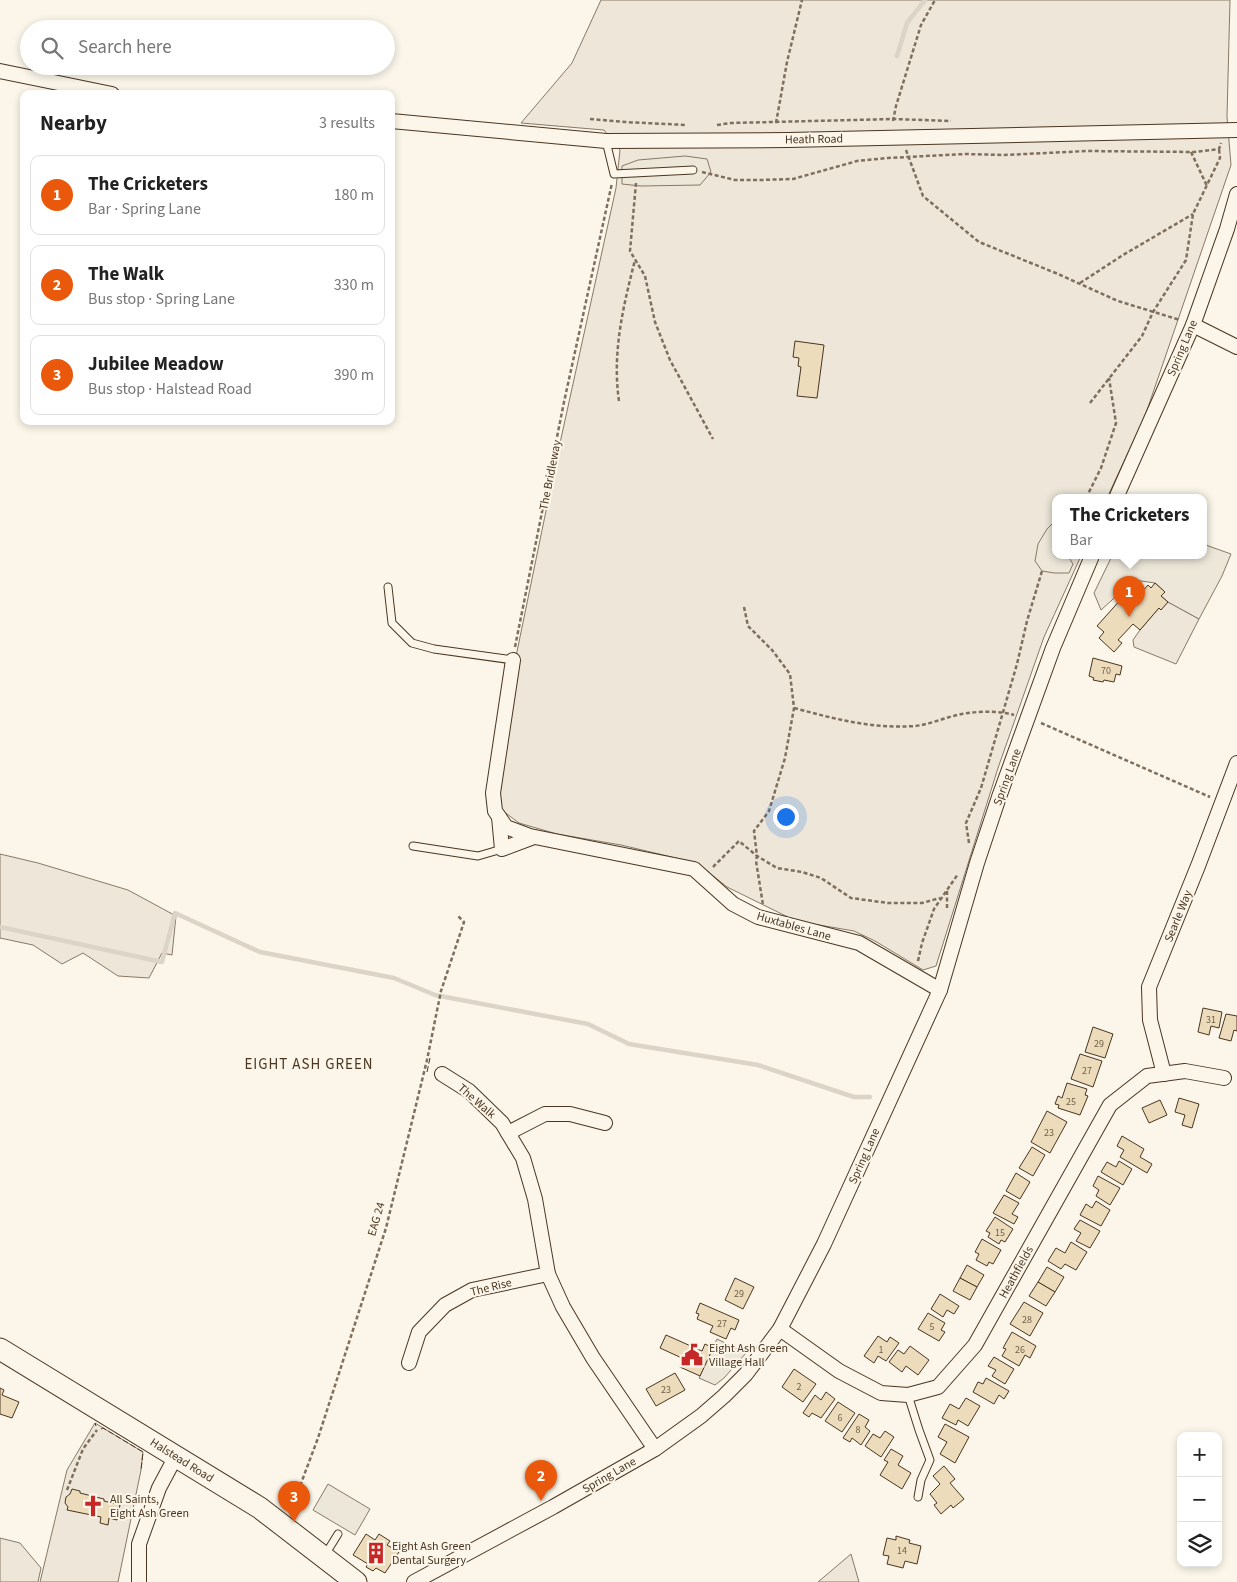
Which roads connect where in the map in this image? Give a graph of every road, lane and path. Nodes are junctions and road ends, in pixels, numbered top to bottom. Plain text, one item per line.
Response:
1 (802, 0) edge
2 (935, 0) edge
3 (0, 71) edge
4 (93, 90) edge
5 (590, 119) dead end
6 (894, 119) junction
7 (395, 121) edge
8 (776, 122) junction
9 (687, 125) dead end
10 (716, 125) dead end
11 (1231, 130) edge
12 (896, 137) junction
13 (773, 140) junction
14 (606, 142) junction
15 (1219, 149) junction
16 (1191, 152) junction
17 (909, 156) junction
18 (693, 170) joint
19 (635, 173) junction
20 (614, 174) junction
21 (1206, 186) junction
22 (1237, 194) edge
23 (1193, 214) junction
24 (1232, 229) edge
25 (635, 260) junction
26 (1080, 283) junction
27 (1152, 312) junction
28 (1193, 325) junction
29 (1237, 347) edge
30 (1109, 378) junction
31 (619, 401) dead end
32 (1090, 403) dead end
33 (713, 439) dead end
34 (1088, 494) edge
35 (1118, 494) edge
36 (1091, 559) edge
37 (1042, 571) dead end
38 (388, 587) dead end
39 (744, 607) dead end
40 (513, 660) junction
41 (794, 708) junction
42 (1003, 712) junction
43 (1028, 718) junction
44 (1237, 763) edge
45 (1222, 802) junction
46 (497, 814) junction
47 (534, 836) junction
48 (413, 846) dead end
49 (502, 849) junction
50 (969, 849) dead end
51 (757, 856) junction
52 (960, 872) dead end
53 (703, 877) junction
54 (942, 897) junction
55 (458, 916) dead end
56 (758, 917) junction
57 (915, 975) junction
58 (940, 990) junction
59 (442, 1074) dead end
60 (1164, 1074) junction
61 (1224, 1078) dead end
62 (605, 1123) dead end
63 (508, 1133) junction
64 (548, 1274) junction
65 (780, 1329) junction
66 (0, 1349) edge
67 (409, 1363) dead end
68 (908, 1394) junction
69 (108, 1415) junction
70 (655, 1449) junction
71 (176, 1456) junction
72 (67, 1490) dead end
73 (918, 1498) dead end
74 (278, 1522) junction
75 (338, 1534) dead end
76 (324, 1557) junction
77 (139, 1582) edge
78 (356, 1582) edge
79 (414, 1582) edge

1 - 8 path
2 - 6 path
3 - 4 street
5 - 9 path
6 - 8 path
6 - 12 path
7 - 14 street, Heath Road
8 - 10 path
8 - 13 path
11 - 12 street, Heath Road
11 - 15 path
12 - 13 street, Heath Road
12 - 17 path
13 - 14 street, Heath Road
14 - 20 lane
15 - 16 path
15 - 21 path
16 - 17 path
16 - 21 path
17 - 18 path
17 - 26 path
18 - 19 lane
19 - 20 lane
19 - 25 path
20 - 40 path, The Bridleway
21 - 23 path
22 - 24 street, Spring Lane
23 - 26 path
23 - 27 path
24 - 28 street, Spring Lane
25 - 31 path
25 - 33 path
26 - 27 path
27 - 28 path
27 - 30 path
28 - 29 street
28 - 35 street, Spring Lane
30 - 32 path
30 - 34 path
36 - 43 street, Spring Lane
37 - 42 path
38 - 40 lane
39 - 41 path
40 - 46 street
41 - 42 path
41 - 51 path
42 - 43 path
42 - 50 path
43 - 45 path
43 - 58 street, Spring Lane
44 - 45 street, Searle Way
45 - 60 street, Searle Way
46 - 47 street, Huxtables Lane
46 - 49 street
47 - 49 street
47 - 53 street, Huxtables Lane
48 - 49 lane
51 - 53 path
51 - 54 path
51 - 56 path
52 - 54 path
53 - 56 street, Huxtables Lane
54 - 57 path
55 - 74 path, EAG 24
56 - 57 street, Huxtables Lane
57 - 58 street, Huxtables Lane
58 - 65 street, Spring Lane
59 - 63 street, The Walk
60 - 61 street, Heathfields
60 - 68 street, Heathfields
62 - 63 street
63 - 64 street, The Walk
64 - 67 street, The Rise
64 - 70 street, The Walk
65 - 68 street, Heathfields
65 - 70 street, Spring Lane
66 - 69 main road, Halstead Road
68 - 73 lane
69 - 71 main road, Halstead Road
69 - 72 path
70 - 79 street, Spring Lane
71 - 74 main road, Halstead Road
71 - 77 street
74 - 76 main road, Halstead Road
75 - 76 lane
76 - 78 main road, Halstead Road

